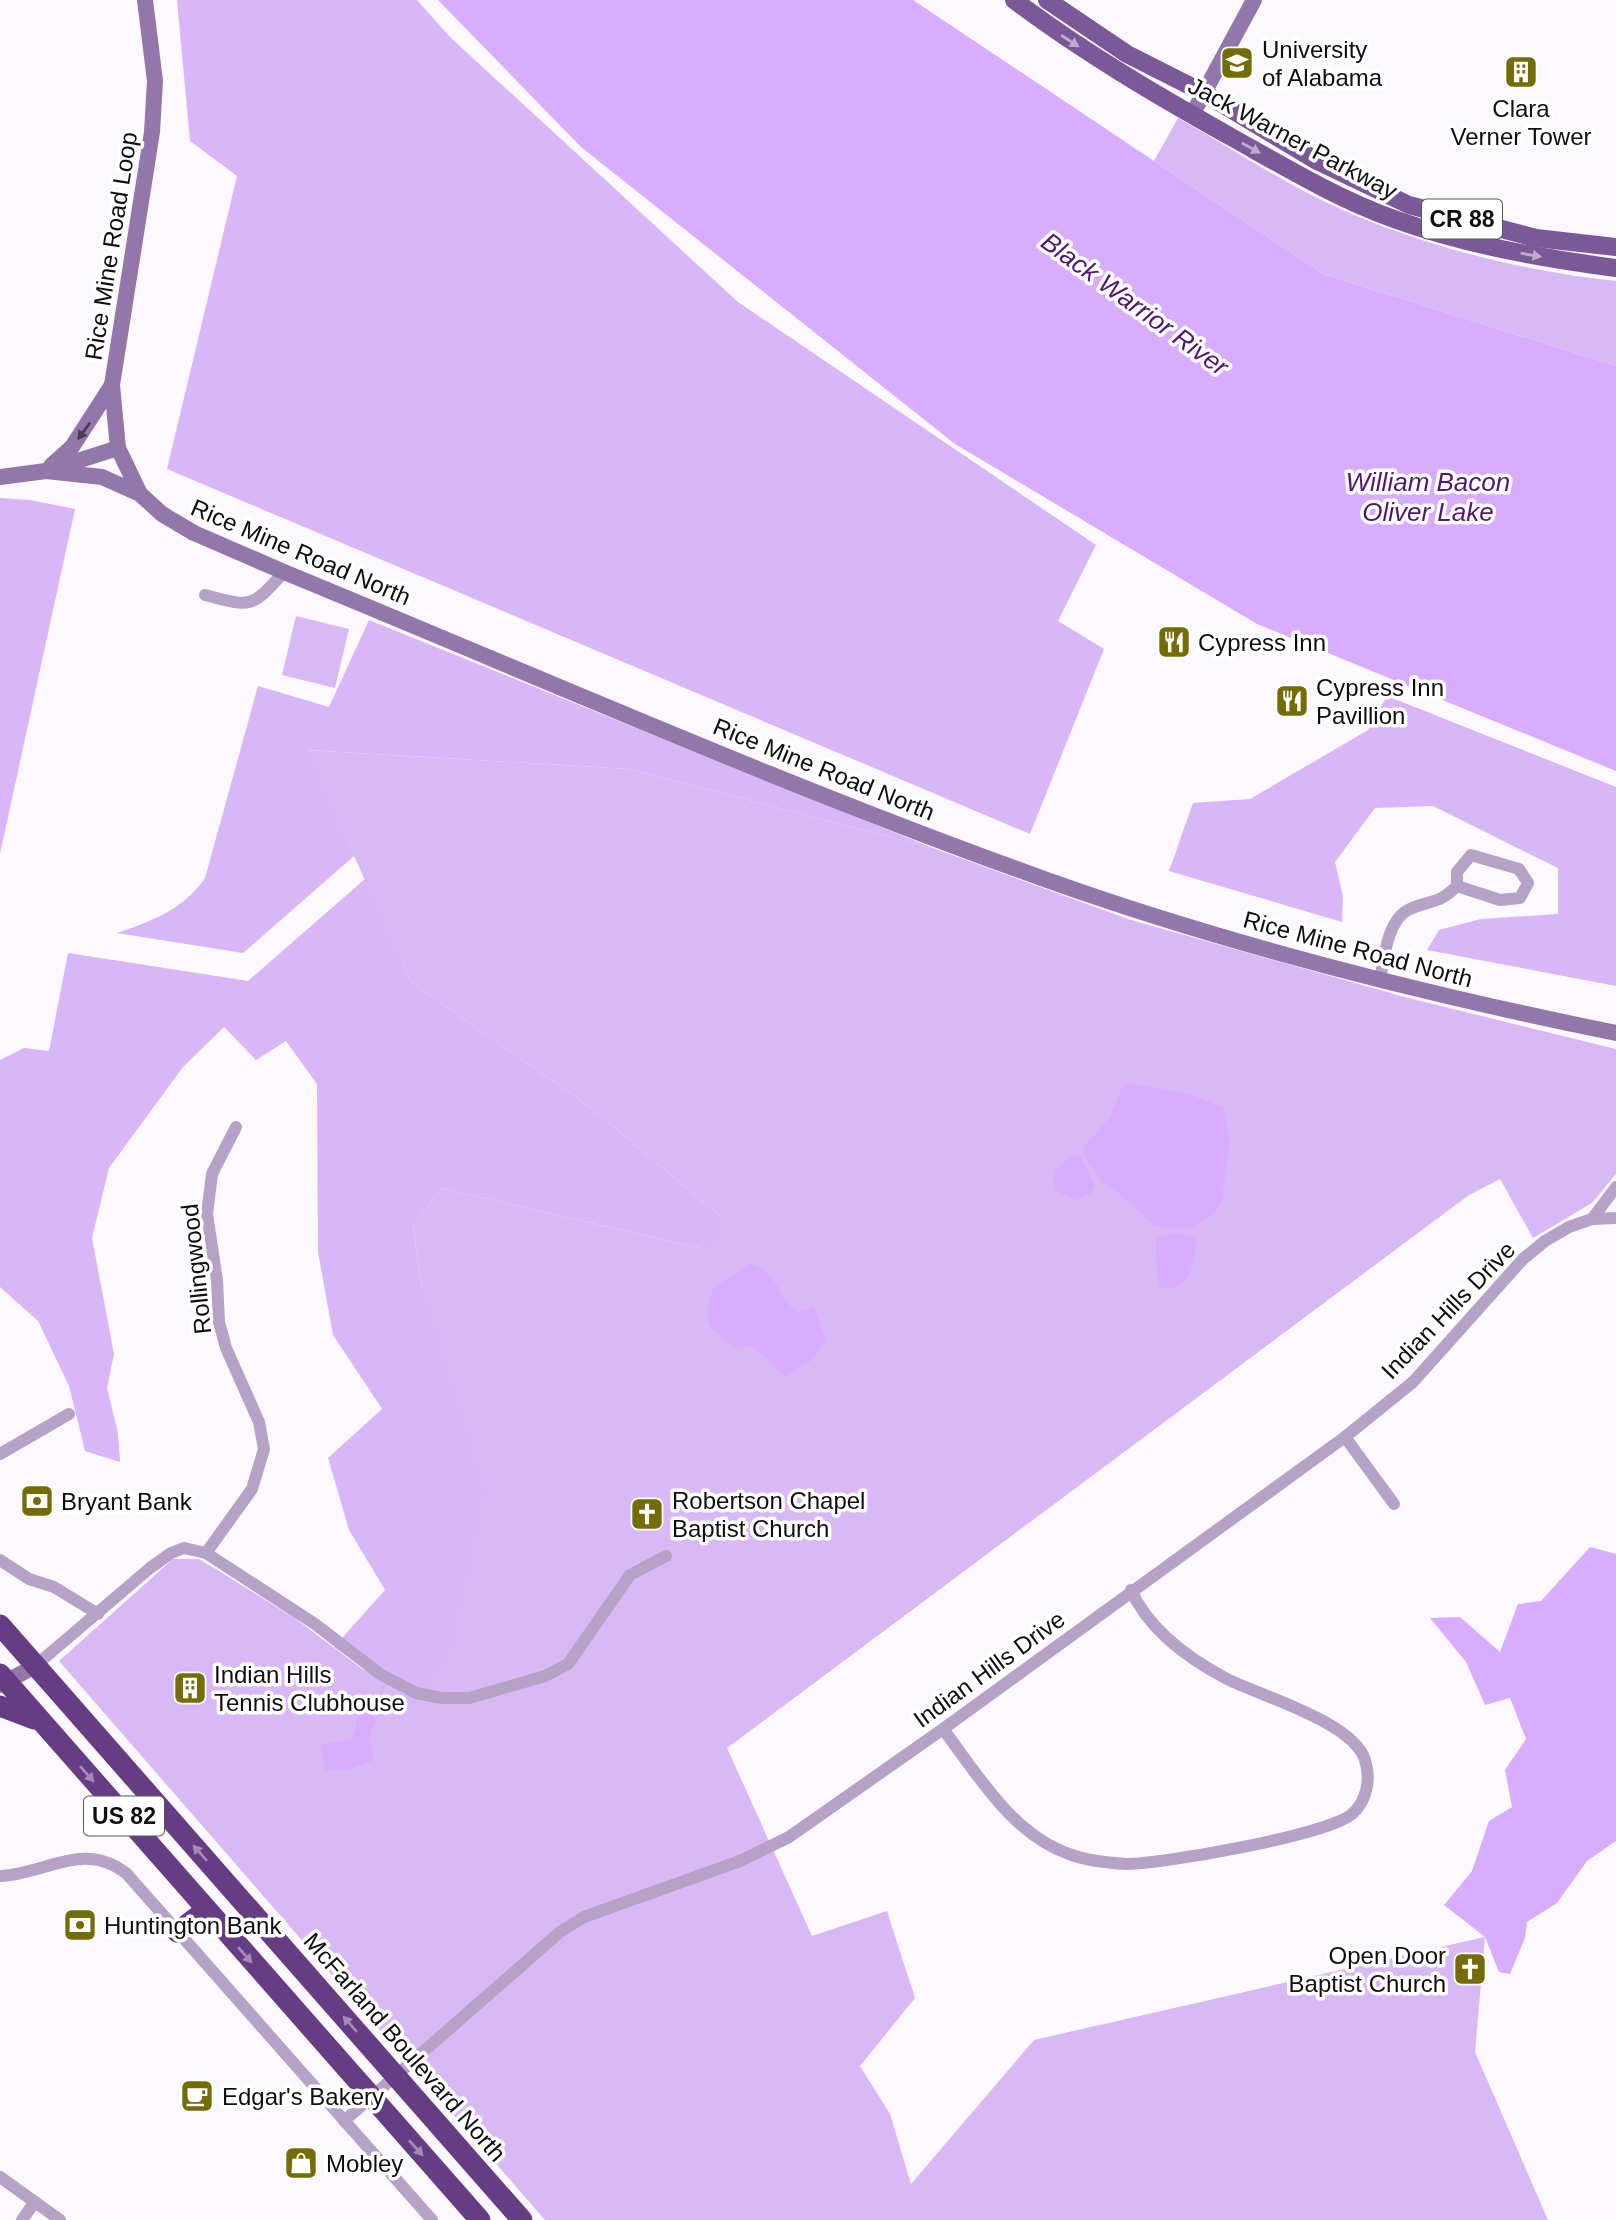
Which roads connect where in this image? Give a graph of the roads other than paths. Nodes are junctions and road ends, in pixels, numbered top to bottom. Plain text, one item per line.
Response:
1 (145, 0) edge
2 (1014, 0) edge
3 (1047, 0) edge
4 (1254, 0) edge
5 (1204, 93) junction
6 (1192, 115) junction
7 (1616, 247) edge
8 (1616, 268) edge
9 (112, 385) junction
10 (118, 448) junction
11 (46, 471) junction
12 (0, 477) edge
13 (140, 494) junction
14 (284, 572) junction
15 (205, 595) dead end
16 (1457, 886) junction
17 (1380, 980) junction
18 (1616, 1032) edge
19 (236, 1127) dead end
20 (1616, 1187) edge
21 (1616, 1218) edge
22 (1592, 1219) junction
23 (69, 1414) dead end
24 (1345, 1437) junction
25 (0, 1454) edge
26 (1394, 1504) dead end
27 (206, 1553) junction
28 (666, 1556) dead end
29 (0, 1560) edge
30 (1131, 1590) junction
31 (98, 1614) junction
32 (0, 1625) edge
33 (35, 1666) junction
34 (2, 1681) edge
35 (0, 1706) edge
36 (43, 1723) junction
37 (943, 1729) junction
38 (0, 1876) edge
39 (206, 1910) junction
40 (177, 1931) junction
41 (395, 2075) junction
42 (371, 2097) junction
43 (344, 2121) junction
44 (0, 2177) edge
45 (34, 2203) junction
46 (22, 2220) edge
47 (60, 2220) edge
48 (432, 2220) edge
49 (480, 2220) edge
50 (522, 2220) edge

1 - 9 main road, Rice Mine Road Loop
2 -> 6 main road, Jack Warner Parkway
3 - 5 main road, Jack Warner Parkway / CR 88
4 - 5 main road
5 - 6 main road
5 - 7 main road, Jack Warner Parkway / CR 88
6 -> 8 main road, Jack Warner Parkway
9 - 10 main road, Rice Mine Road Loop
9 -> 11 main road
10 - 11 main road, Rice Mine Road North
10 - 13 main road, Rice Mine Road Loop
11 - 12 main road, Rice Mine Road North
11 - 13 main road, Rice Mine Road North
13 - 14 main road, Rice Mine Road North
14 - 15 street
14 - 17 main road, Rice Mine Road North
16 - 16 street
16 - 17 street
17 - 18 main road, Rice Mine Road North
19 - 27 street, Rollingwood
20 - 22 street
21 - 22 street
22 - 24 street, Indian Hills Drive
23 - 25 street
24 - 26 street
24 - 30 street, Indian Hills Drive
27 - 28 street
27 - 31 street
29 - 31 street
30 - 37 street, Indian Hills Drive
30 - 37 street
31 - 33 street
32 - 33 highway, McFarland Boulevard North / US 82
33 - 34 main road
41 -> 33 highway, McFarland Boulevard North / US 82
34 - 36 highway, US 82
35 - 36 highway
36 -> 39 highway, US 82
37 - 41 street, Indian Hills Drive
38 - 40 street
39 - 40 highway
39 -> 42 highway, US 82
40 - 43 street
41 - 42 street, Indian Hills Drive
41 - 50 highway, McFarland Boulevard North / US 82
42 - 43 street, Indian Hills Drive
42 -> 49 highway, US 82
43 - 48 street
44 - 45 street
45 - 46 street
45 - 47 street

